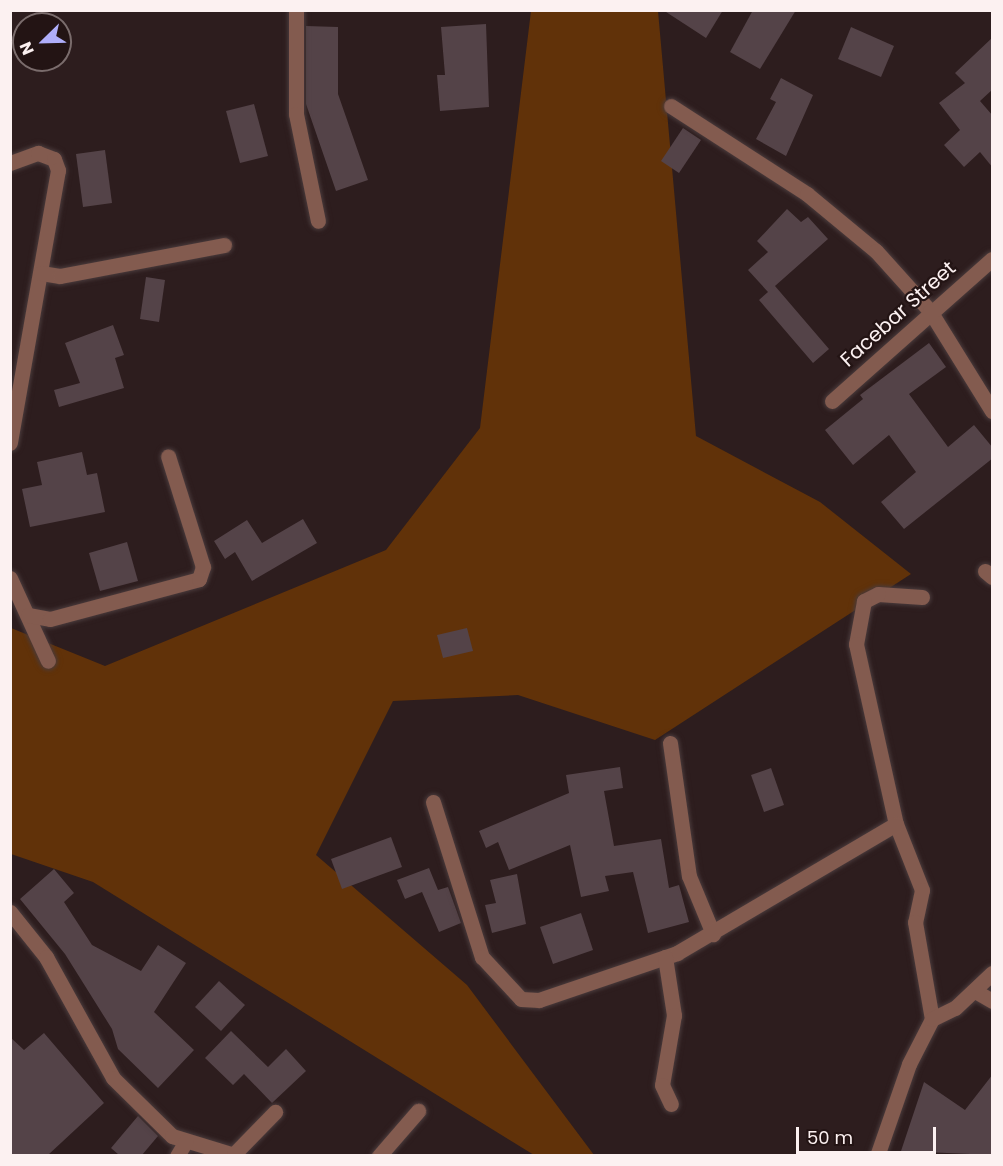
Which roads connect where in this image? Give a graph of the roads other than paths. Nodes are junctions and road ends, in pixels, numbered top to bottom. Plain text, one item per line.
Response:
1 (296, 10) edge
2 (671, 106) dead end
3 (10, 163) edge
4 (318, 221) dead end
5 (224, 245) dead end
6 (993, 259) edge
7 (41, 273) junction
8 (930, 311) junction
9 (832, 401) dead end
10 (993, 411) edge
11 (10, 443) edge
12 (168, 456) dead end
13 (10, 578) edge
14 (922, 597) dead end
15 (28, 615) junction
16 (48, 661) dead end
17 (670, 743) dead end
18 (433, 802) dead end
19 (896, 824) junction
20 (10, 912) edge
21 (713, 934) junction
22 (665, 957) junction
23 (993, 973) edge
24 (975, 990) junction
25 (993, 1001) edge
26 (932, 1019) junction
27 (671, 1104) dead end
28 (418, 1111) dead end
29 (275, 1112) dead end
30 (186, 1141) junction
31 (177, 1155) edge
32 (236, 1155) edge
33 (379, 1155) edge
34 (877, 1155) edge

1 - 4 street
2 - 8 street
3 - 7 street
5 - 7 street
6 - 8 street, Facebar Street
7 - 11 street
8 - 9 street, Facebar Street
8 - 10 street
12 - 15 street
13 - 15 street
14 - 19 street
15 - 16 street
17 - 21 street
18 - 22 street
19 - 21 street
19 - 26 street
20 - 30 street
21 - 22 street
22 - 27 street
23 - 24 street
24 - 25 street
24 - 26 street
26 - 34 street
28 - 33 street
29 - 32 street
30 - 31 street
30 - 32 street

